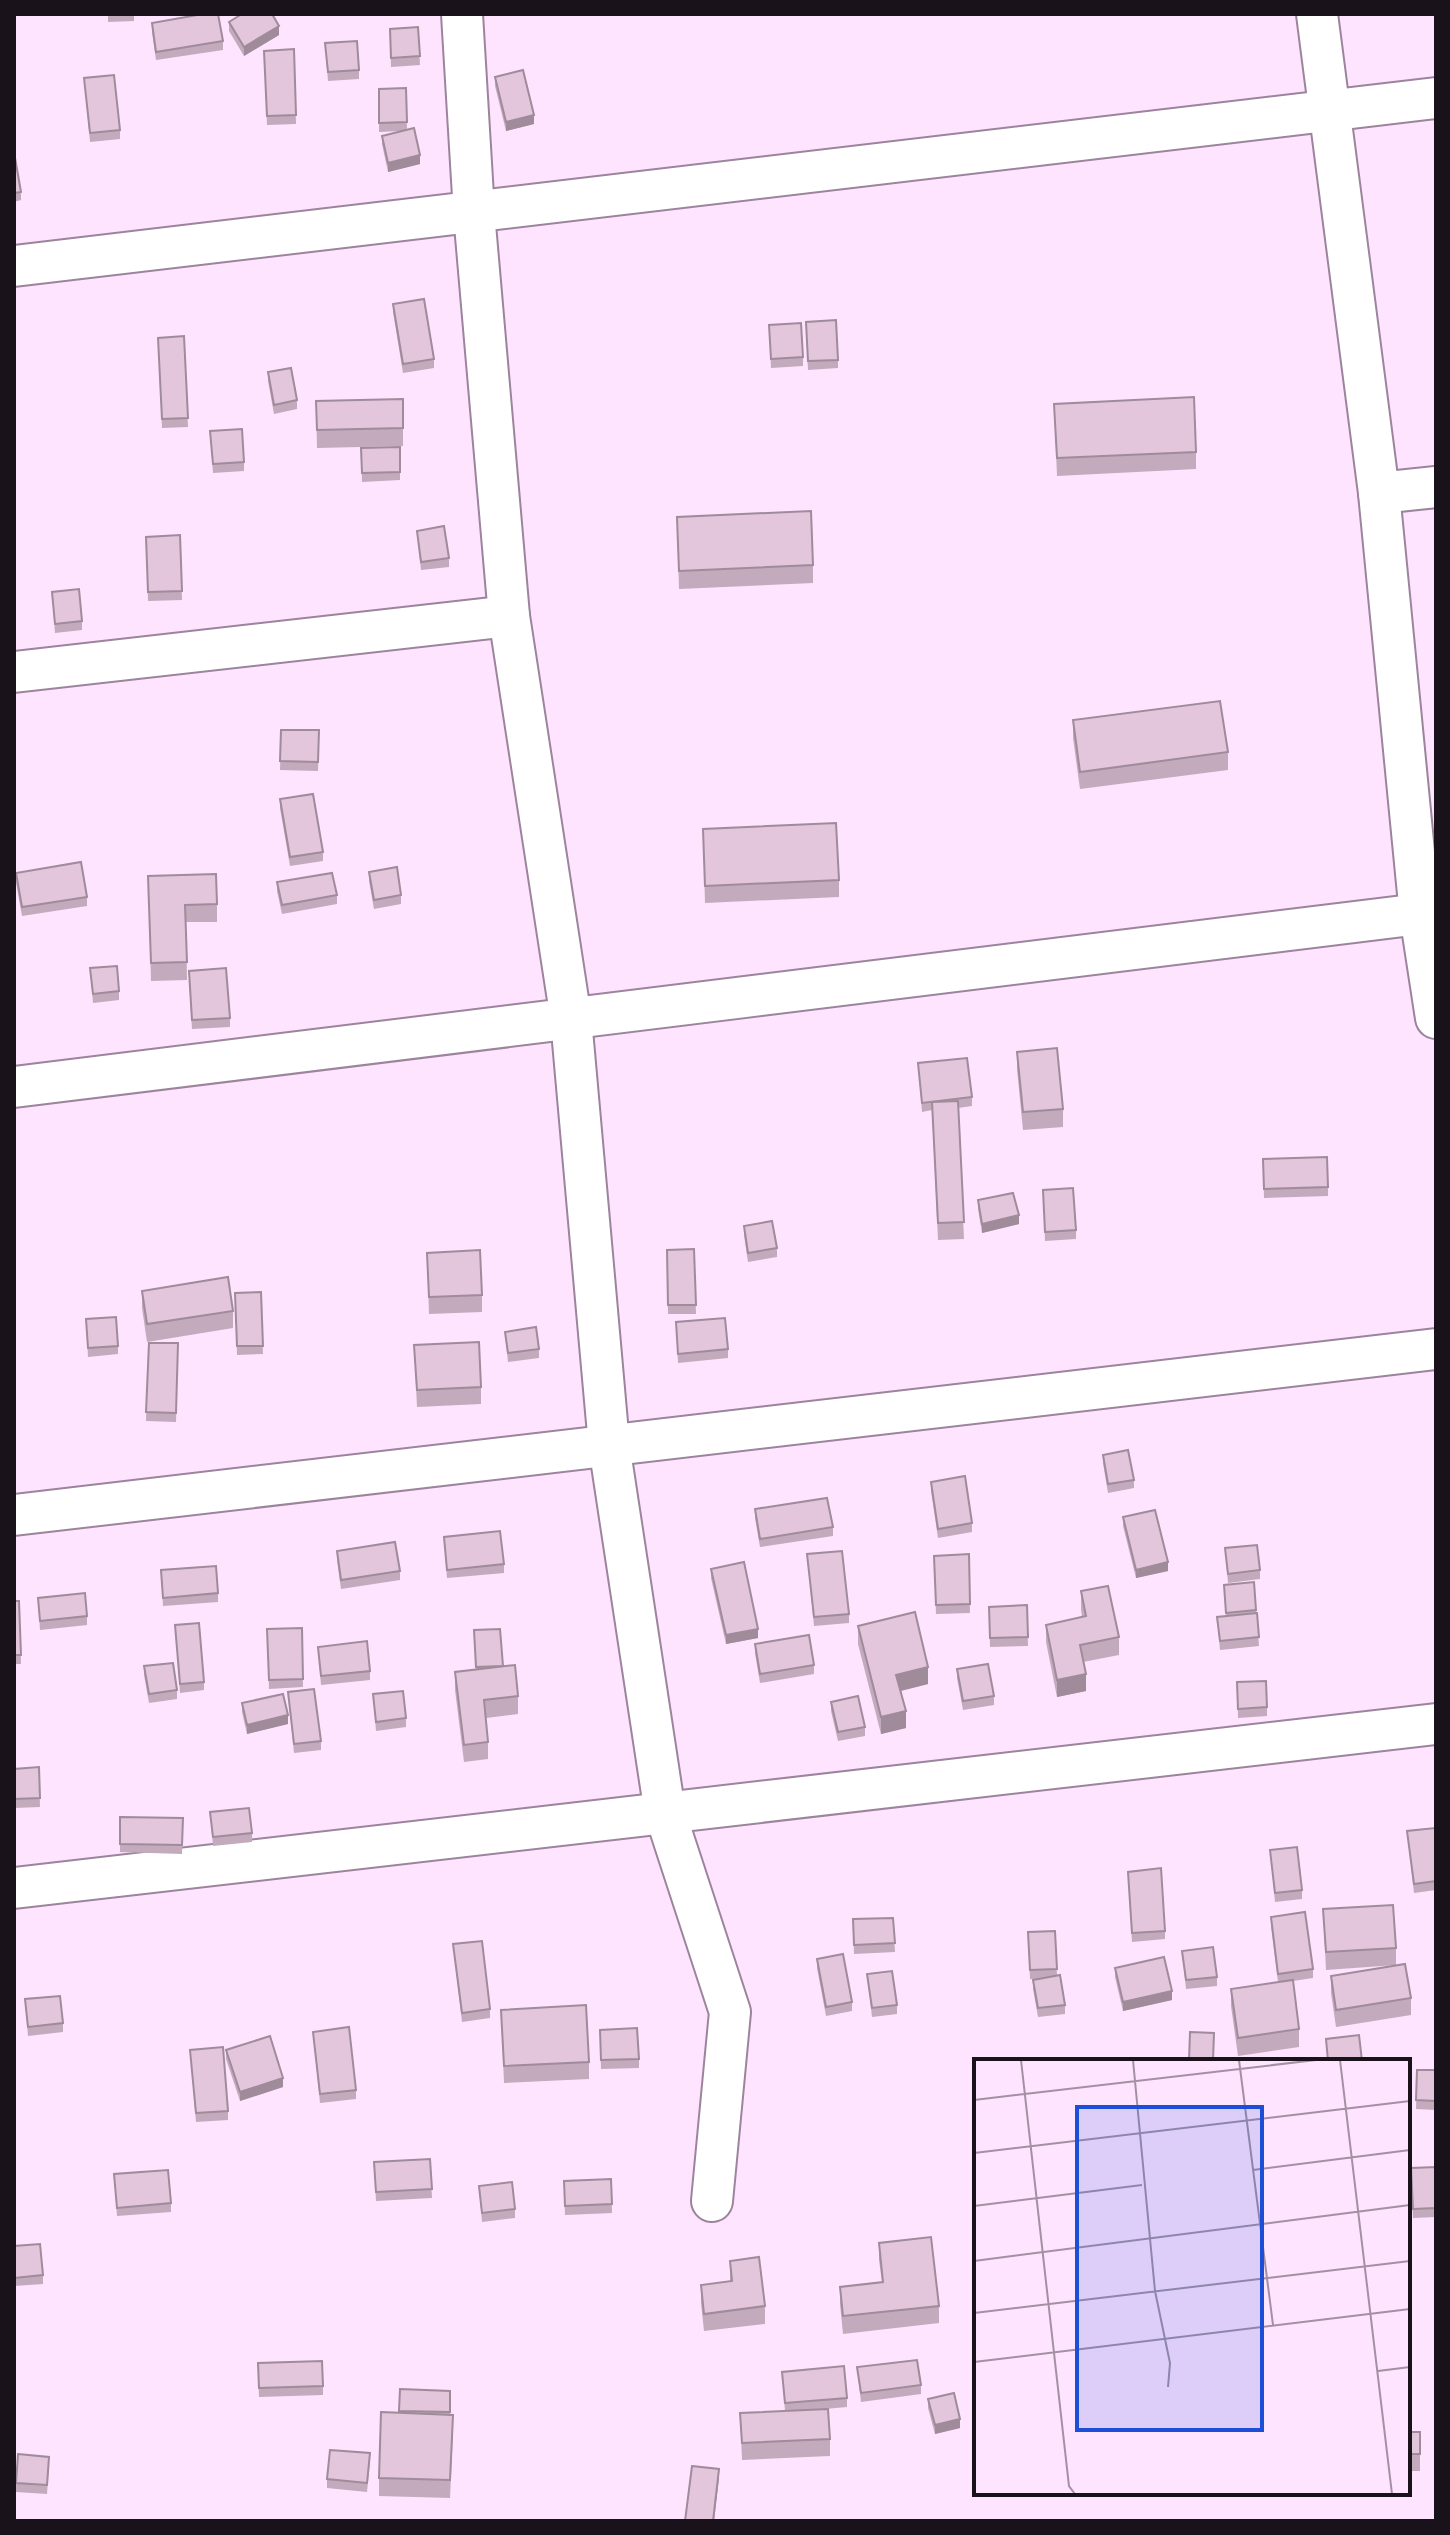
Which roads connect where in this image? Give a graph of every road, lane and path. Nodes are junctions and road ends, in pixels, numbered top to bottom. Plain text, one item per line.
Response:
1 (462, 14) edge
2 (1317, 14) edge
3 (1436, 98) edge
4 (1329, 110) junction
5 (474, 213) junction
6 (14, 266) edge
7 (1436, 487) edge
8 (1379, 493) junction
9 (509, 616) junction
10 (14, 672) edge
11 (1428, 913) edge
12 (1436, 1018) edge
13 (571, 1019) junction
14 (14, 1087) edge
15 (1436, 1349) edge
16 (609, 1445) junction
17 (14, 1515) edge
18 (1436, 1724) edge
19 (665, 1813) junction
20 (14, 1888) edge
21 (712, 2201) dead end

1 - 5 street
2 - 4 street
3 - 4 street
4 - 5 street
4 - 8 street
5 - 6 street
5 - 9 street
7 - 8 street
8 - 11 street
9 - 10 street
9 - 13 street
11 - 12 street
11 - 13 street
13 - 14 street
13 - 16 street
15 - 16 street
16 - 17 street
16 - 19 street
18 - 19 street
19 - 20 street
19 - 21 street

